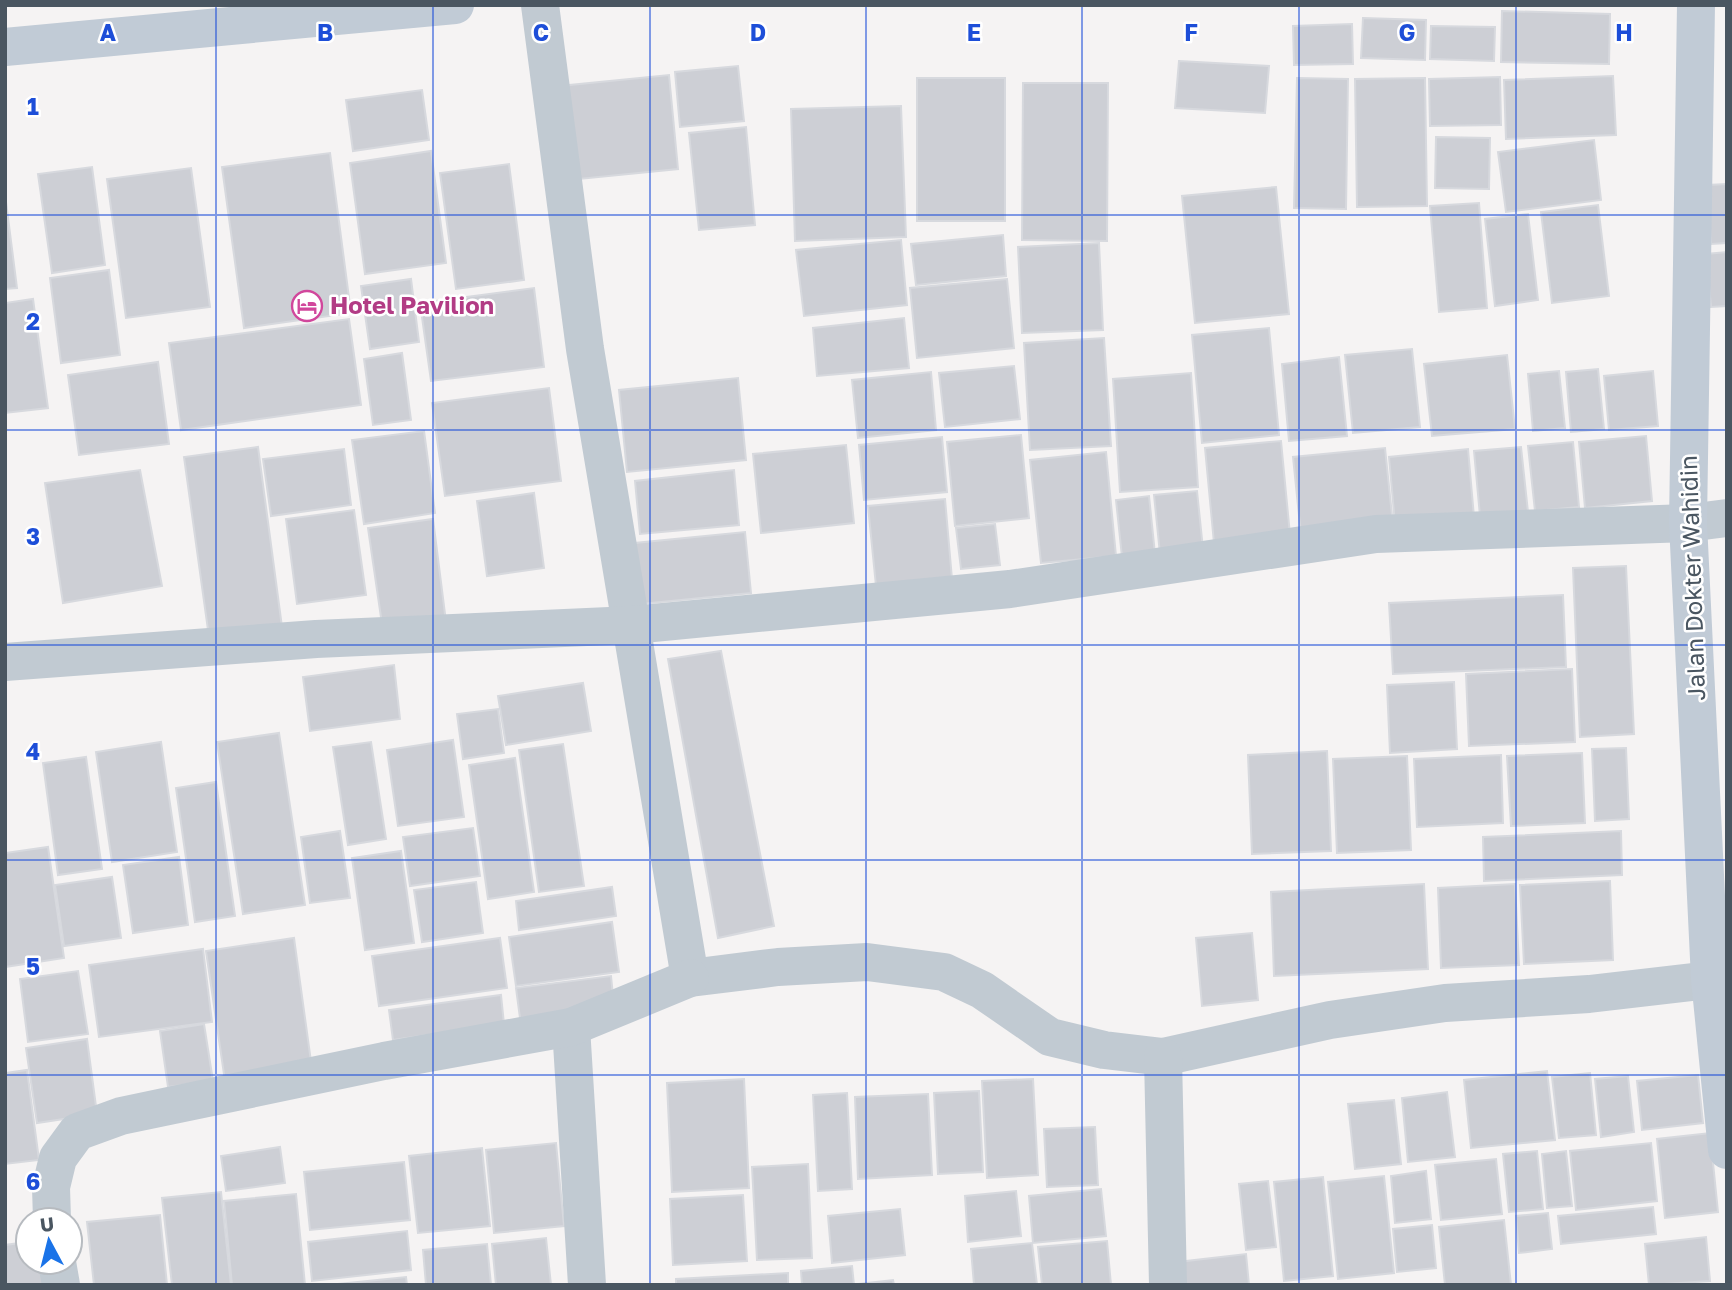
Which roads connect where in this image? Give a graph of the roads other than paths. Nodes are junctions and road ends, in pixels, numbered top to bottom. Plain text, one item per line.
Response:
1 (455, 5) edge
2 (540, 5) edge
3 (1696, 5) edge
4 (5, 47) edge
5 (1727, 517) edge
6 (1688, 523) junction
7 (632, 625) junction
8 (5, 662) edge
9 (690, 978) junction
10 (1718, 979) edge
11 (571, 1027) junction
12 (1163, 1057) junction
13 (1727, 1150) edge
14 (52, 1206) edge
15 (587, 1285) edge
16 (1168, 1285) edge

1 - 4 street
2 - 7 street
3 - 6 street, Jalan Dokter Wahidin
5 - 6 street
6 - 7 street
6 - 10 street, Jalan Dokter Wahidin
7 - 8 street
7 - 9 street
9 - 11 street
9 - 12 street
10 - 12 street
10 - 13 street, Jalan Dokter Wahidin
11 - 14 street
11 - 15 street
12 - 16 street

